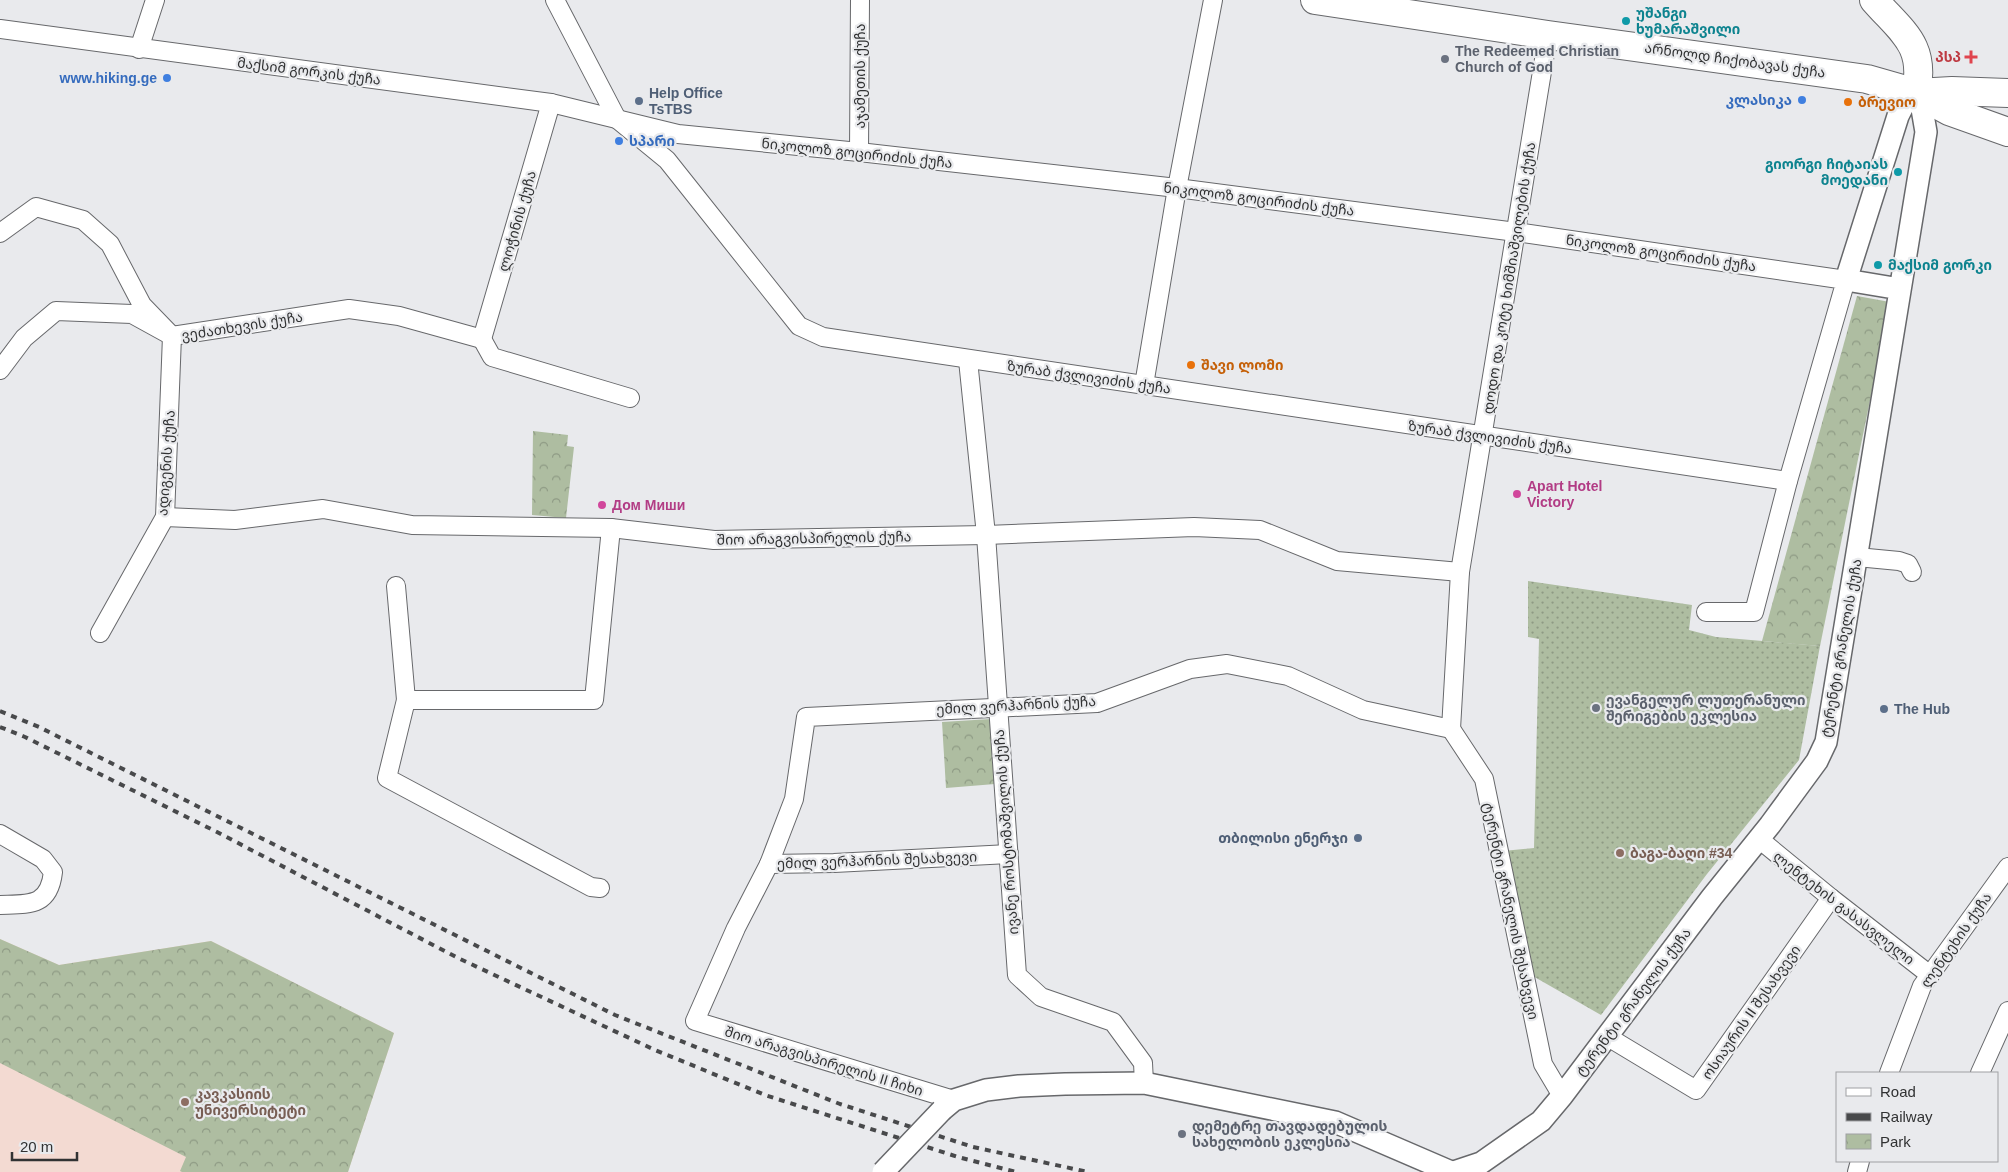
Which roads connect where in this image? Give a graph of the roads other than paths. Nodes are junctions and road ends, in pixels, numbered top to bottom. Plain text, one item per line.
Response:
1 (155, 0) edge
2 (555, 0) edge
3 (860, 0) edge
4 (1213, 0) edge
5 (1315, 0) edge
6 (1874, 0) edge
7 (1356, 3) edge
8 (0, 29) edge
9 (1548, 35) junction
10 (139, 49) junction
11 (1918, 60) junction
12 (1875, 81) junction
13 (1916, 93) junction
14 (1997, 93) edge
15 (1950, 101) junction
16 (551, 103) junction
17 (617, 119) junction
18 (1926, 132) junction
19 (2008, 132) edge
20 (859, 152) junction
21 (1177, 188) junction
22 (1516, 232) junction
23 (0, 233) edge
24 (1846, 280) junction
25 (1900, 289) junction
26 (172, 336) junction
27 (482, 339) junction
28 (968, 360) junction
29 (0, 370) edge
30 (1144, 385) junction
31 (630, 398) dead end
32 (1483, 436) junction
33 (1788, 481) junction
34 (165, 518) junction
35 (611, 528) junction
36 (986, 535) junction
37 (1857, 557) junction
38 (1460, 572) junction
39 (1912, 572) dead end
40 (396, 586) dead end
41 (1706, 612) dead end
42 (100, 633) dead end
43 (406, 700) junction
44 (997, 707) junction
45 (1451, 729) junction
46 (0, 834) edge
47 (1759, 839) junction
48 (1008, 854) junction
49 (769, 864) junction
50 (2008, 867) edge
51 (600, 888) dead end
52 (1831, 898) junction
53 (0, 905) edge
54 (1930, 975) junction
55 (2008, 1011) edge
56 (694, 1021) joint
57 (1608, 1036) junction
58 (1889, 1072) edge
59 (1980, 1072) edge
60 (1144, 1083) junction
61 (1562, 1096) junction
62 (948, 1105) junction
63 (883, 1172) edge
64 (1453, 1172) edge

1 - 10 street
2 - 17 street, ზურაბ ქვლივიძის ქუჩა
3 - 20 street, აჯამეთის ქუჩა
4 - 21 street
5 - 7 main road, არნოლდ ჩიქობავას ქუჩა
6 - 11 main road
7 - 9 main road, არნოლდ ჩიქობავას ქუჩა
8 - 10 street, მაქსიმ გორკის ქუჩა
9 - 12 main road, არნოლდ ჩიქობავას ქუჩა
9 - 22 street, დოდო და კოტე ხიმშიაშვილების ქუჩა
10 - 16 street, მაქსიმ გორკის ქუჩა
11 - 12 main road
11 - 13 main road
11 - 15 main road
12 - 13 main road, არნოლდ ჩიქობავას ქუჩა
13 - 15 main road, არნოლდ ჩიქობავას ქუჩა
13 - 18 street, ტერენტი გრანელის ქუჩა
13 - 24 street
14 - 15 main road
15 - 18 street
15 - 19 main road
16 - 17 street, მაქსიმ გორკის ქუჩა
16 - 27 street, ლოჭინის ქუჩა
17 - 20 street, ნიკოლოზ გოცირიძის ქუჩა
17 - 28 street, ზურაბ ქვლივიძის ქუჩა
18 - 25 street, ტერენტი გრანელის ქუჩა
20 - 21 street, ნიკოლოზ გოცირიძის ქუჩა
21 - 22 street, ნიკოლოზ გოცირიძის ქუჩა
21 - 30 street
22 - 24 street, ნიკოლოზ გოცირიძის ქუჩა
22 - 32 street, დოდო და კოტე ხიმშიაშვილების ქუჩა
23 - 26 street
24 - 25 street, ნიკოლოზ გოცირიძის ქუჩა
24 - 33 street
25 - 37 street, ტერენტი გრანელის ქუჩა
26 - 27 street, ვეძათხევის ქუჩა
26 - 29 street, ვეძათხევის ქუჩა
26 - 34 street, ადიგენის ქუჩა
27 - 31 street
28 - 30 street, ზურაბ ქვლივიძის ქუჩა
28 - 36 street, ივანე როსტომაშვილის ქუჩა
30 - 32 street, ზურაბ ქვლივიძის ქუჩა
32 - 33 street, ზურაბ ქვლივიძის ქუჩა
32 - 38 street, დოდო და კოტე ხიმშიაშვილების ქუჩა
33 - 41 street
34 - 35 street, შიო არაგვისპირელის ქუჩა
34 - 42 street, ადიგენის ქუჩა
35 - 36 street, შიო არაგვისპირელის ქუჩა
35 - 43 street
36 - 38 street, შიო არაგვისპირელის ქუჩა
36 - 44 street, ივანე როსტომაშვილის ქუჩა
37 - 39 street
37 - 47 street, ტერენტი გრანელის ქუჩა
38 - 45 street, დოდო და კოტე ხიმშიაშვილების ქუჩა
40 - 43 street
43 - 51 street
44 - 45 street, ემილ ვერჰარნის ქუჩა
44 - 48 street, ივანე როსტომაშვილის ქუჩა
44 - 49 street, ემილ ვერჰარნის ქუჩა
45 - 61 street, ტერენტი გრანელის შესახვევი
46 - 53 street
47 - 52 street, ლენტეხის გასასვლელი
47 - 57 street, ტერენტი გრანელის ქუჩა
48 - 49 street, ემილ ვერჰარნის შესახვევი
48 - 60 street, ივანე როსტომაშვილის ქუჩა
49 - 56 street, ემილ ვერჰარნის შესახვევი
50 - 54 street, ლენტეხის ქუჩა
52 - 54 street, ლენტეხის გასასვლელი
52 - 57 street, ოსიაურის II შესახვევი
54 - 58 street, ლენტეხის ქუჩა
55 - 59 street
56 - 62 street, შიო არაგვისპირელის II ჩიხი
57 - 61 street, ტერენტი გრანელის ქუჩა
60 - 62 street
60 - 64 street
61 - 64 street, ტერენტი გრანელის ქუჩა
62 - 63 street, bridge

